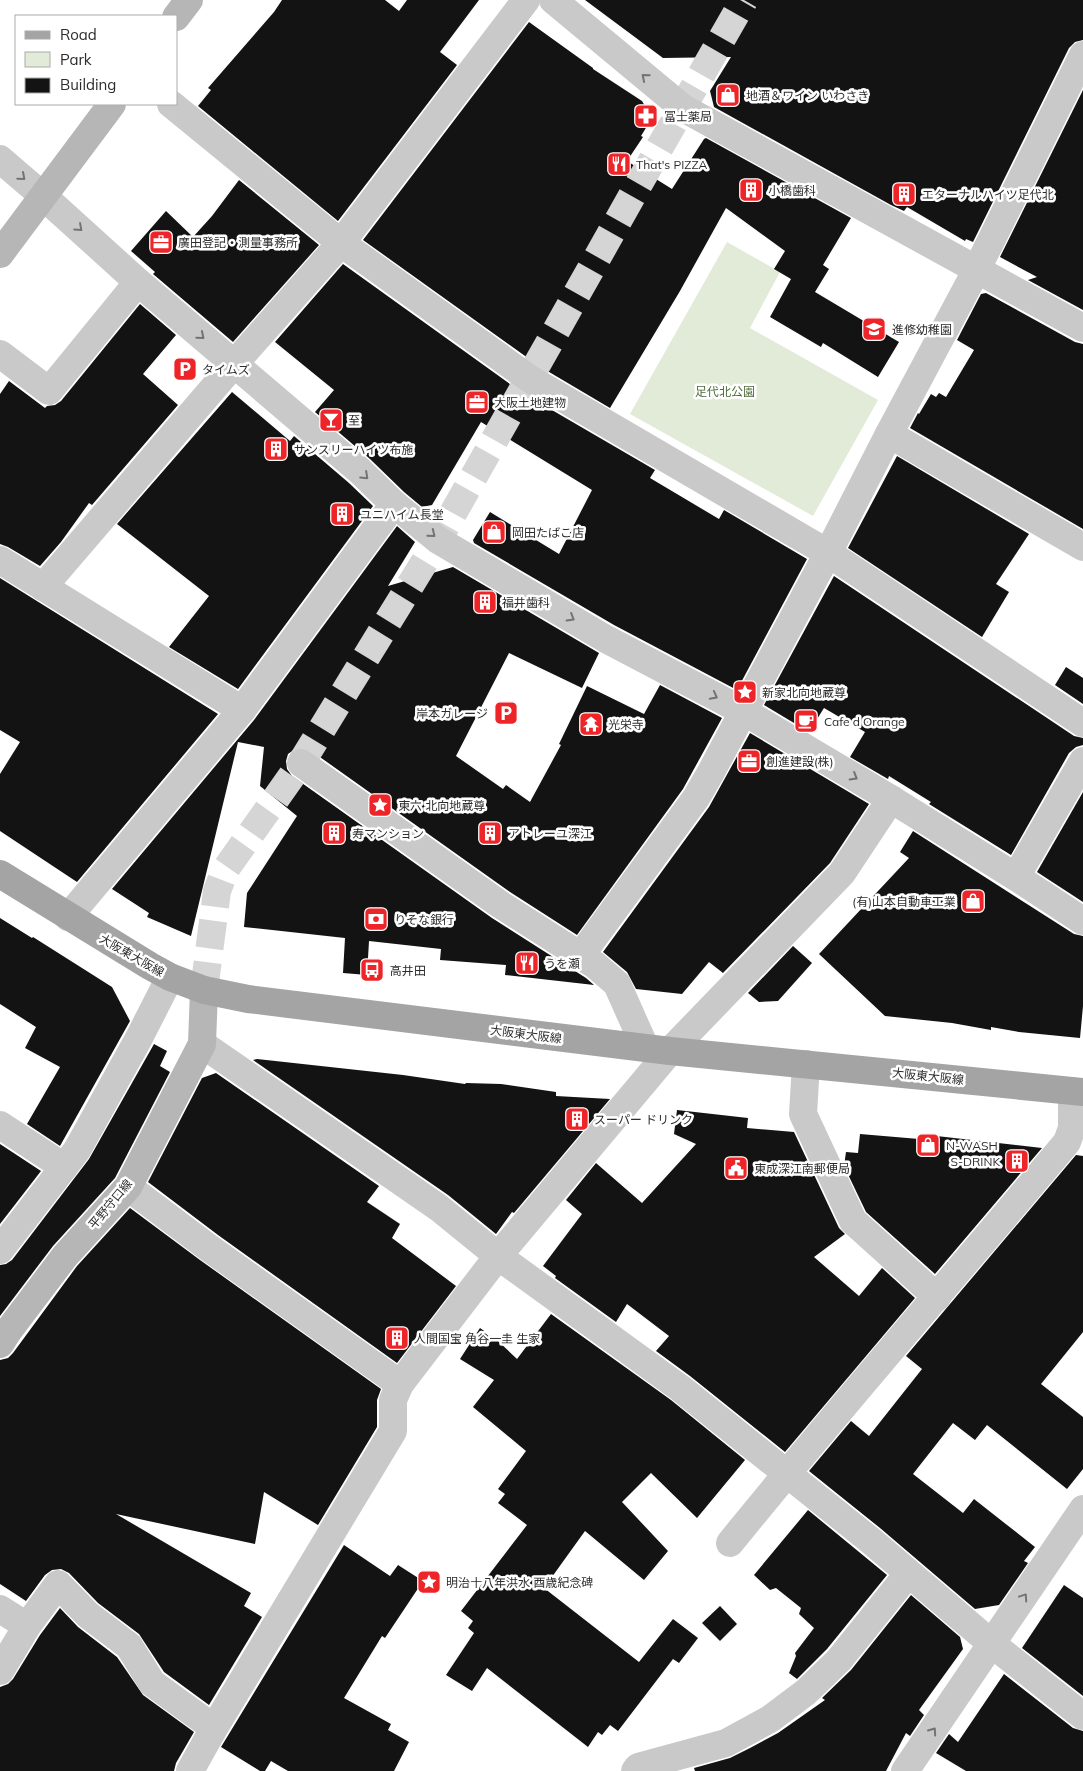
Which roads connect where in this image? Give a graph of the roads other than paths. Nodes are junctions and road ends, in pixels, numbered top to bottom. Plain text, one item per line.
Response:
1 (189, 0) edge
2 (526, 0) edge
3 (553, 0) edge
4 (178, 15) edge
5 (1080, 68) edge
6 (111, 105) edge
7 (171, 105) edge
8 (0, 159) edge
9 (43, 196) junction
10 (341, 243) junction
11 (0, 254) edge
12 (977, 269) junction
13 (138, 282) junction
14 (1083, 328) edge
15 (0, 354) edge
16 (234, 364) junction
17 (889, 434) junction
18 (394, 504) junction
19 (1083, 547) edge
20 (828, 554) junction
21 (0, 560) edge
22 (43, 587) junction
23 (242, 710) junction
24 (743, 711) junction
25 (1083, 723) edge
26 (1083, 761) edge
27 (301, 763) dead end
28 (891, 799) junction
29 (0, 874) edge
30 (1016, 877) junction
31 (68, 917) junction
32 (1083, 921) edge
33 (581, 955) junction
34 (170, 977) junction
35 (204, 990) junction
36 (202, 1044) junction
37 (658, 1049) junction
38 (806, 1064) junction
39 (1077, 1091) edge
40 (0, 1125) edge
41 (64, 1167) junction
42 (128, 1187) junction
43 (0, 1250) edge
44 (498, 1256) junction
45 (937, 1297) junction
46 (0, 1344) edge
47 (400, 1384) junction
48 (786, 1474) junction
49 (1083, 1509) edge
50 (730, 1543) dead end
51 (908, 1574) junction
52 (0, 1609) edge
53 (27, 1626) junction
54 (992, 1644) junction
55 (0, 1671) edge
56 (1083, 1716) edge
57 (214, 1728) junction
58 (190, 1771) edge
59 (635, 1771) edge
60 (905, 1771) edge

1 - 4 main road
2 - 10 street
12 -> 3 street
5 - 12 street
6 - 9 main road
7 - 10 street
8 -> 9 street
9 - 11 main road
9 -> 13 street
10 - 16 street
10 - 20 street
12 - 14 street
12 - 17 street
13 - 15 street
13 -> 16 street
16 -> 18 street
16 - 22 street
17 - 19 street
17 - 20 street
18 - 23 street
18 -> 24 street
20 - 24 street
20 - 25 street
21 - 22 street
22 - 23 street
23 - 31 street
24 -> 28 street
24 - 33 street
26 - 30 street
27 - 33 street
28 - 30 street
28 - 37 street
29 - 31 main road, 大阪東大阪線
30 - 32 street
31 - 34 main road, 大阪東大阪線
33 - 37 street
34 - 35 main road, 大阪東大阪線
34 - 41 street
35 - 36 main road, 平野守口線
35 - 37 main road, 大阪東大阪線
36 - 42 main road, 平野守口線
36 - 44 street
37 - 38 main road, 大阪東大阪線
37 - 44 street
38 - 39 main road, 大阪東大阪線
38 - 45 street
39 - 45 street
40 - 41 street
41 - 43 street
42 - 46 main road, 平野守口線
42 - 47 street
44 - 47 street
44 - 48 street
45 - 48 street
47 - 57 street
48 - 50 street
48 - 51 street
54 -> 49 street
51 - 54 street
51 - 59 street
52 - 53 street
53 - 55 street
53 - 57 street
54 - 56 street
60 -> 54 street
57 - 58 street

